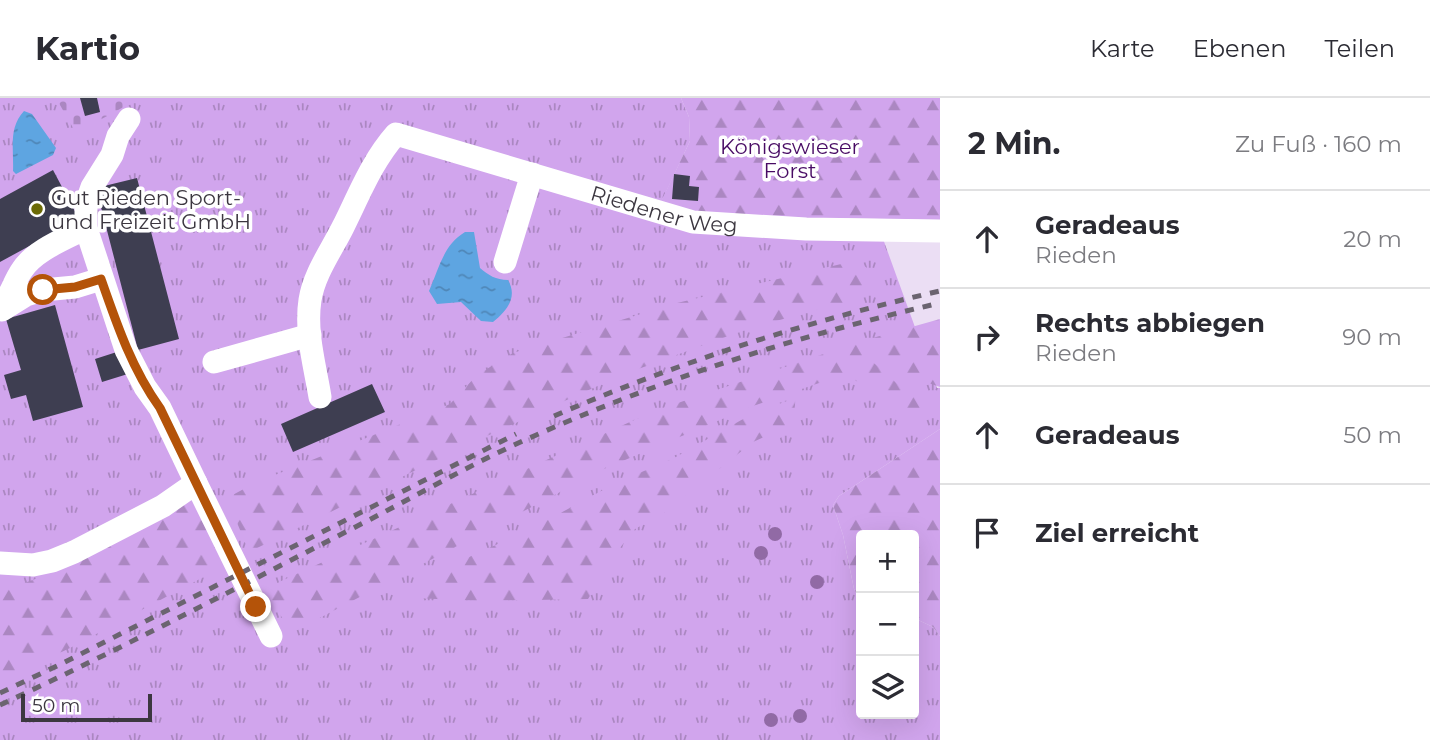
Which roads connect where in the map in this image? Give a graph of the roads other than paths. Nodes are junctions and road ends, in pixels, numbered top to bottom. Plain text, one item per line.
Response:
1 (129, 119) dead end
2 (532, 174) junction
3 (86, 228) junction
4 (940, 231) edge
5 (505, 262) dead end
6 (101, 279) junction
7 (0, 309) edge
8 (310, 335) junction
9 (215, 362) dead end
10 (320, 397) dead end
11 (196, 484) junction
12 (0, 562) edge
13 (271, 636) dead end

1 - 3 street
2 - 4 street, Riedener Weg
2 - 5 street
2 - 8 street, Riedener Weg
3 - 6 street
3 - 7 street
6 - 7 street
6 - 11 street
8 - 9 street
8 - 10 street
11 - 12 street
11 - 13 street

